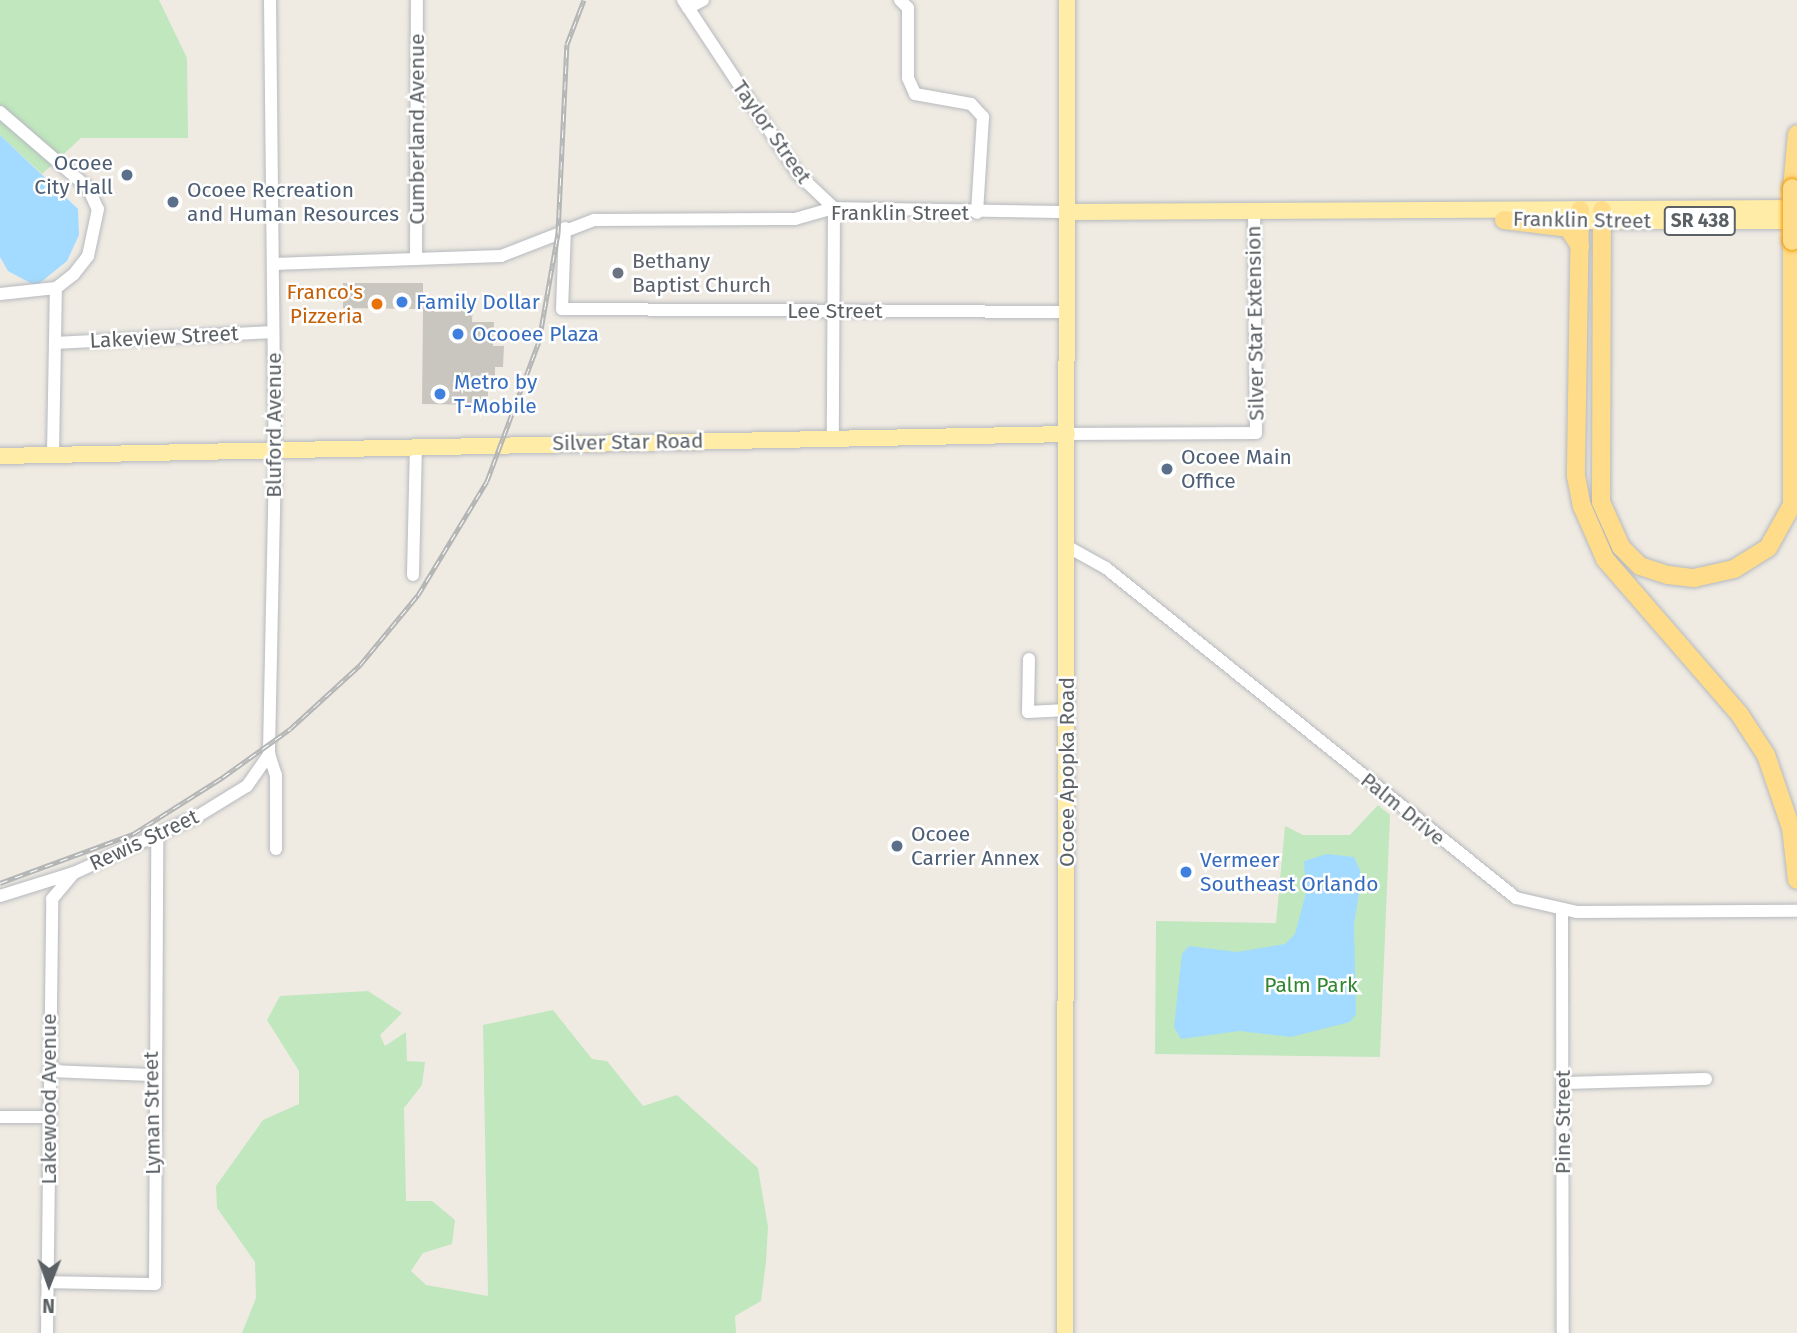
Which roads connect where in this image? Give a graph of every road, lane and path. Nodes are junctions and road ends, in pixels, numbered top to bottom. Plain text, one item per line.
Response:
1 (270, 0) edge
2 (417, 0) edge
3 (704, 0) edge
4 (1067, 0) edge
5 (685, 4) edge
6 (904, 4) edge
7 (0, 111) edge
8 (1797, 134) edge
9 (834, 208) junction
10 (1797, 208) edge
11 (1067, 212) junction
12 (977, 213) junction
13 (1254, 213) junction
14 (1451, 214) junction
15 (1580, 216) junction
16 (1602, 216) junction
17 (1504, 220) junction
18 (1797, 221) edge
19 (565, 228) junction
20 (1581, 248) junction
21 (416, 258) junction
22 (273, 264) junction
23 (56, 288) junction
24 (0, 294) edge
25 (834, 311) junction
26 (1066, 312) junction
27 (273, 332) junction
28 (55, 343) junction
29 (1067, 433) junction
30 (1256, 433) joint
31 (833, 437) junction
32 (416, 447) junction
33 (274, 450) junction
34 (53, 454) junction
35 (0, 456) edge
36 (1068, 547) junction
37 (413, 575) dead end
38 (1029, 659) dead end
39 (1067, 710) junction
40 (270, 754) junction
41 (157, 835) junction
42 (276, 849) dead end
43 (74, 873) junction
44 (1797, 880) edge
45 (0, 896) edge
46 (1797, 911) edge
47 (1562, 912) junction
48 (49, 1071) junction
49 (151, 1075) junction
50 (1706, 1079) dead end
51 (1563, 1083) junction
52 (0, 1117) edge
53 (48, 1117) junction
54 (47, 1282) junction
55 (47, 1333) edge
56 (1065, 1333) edge
57 (1563, 1333) edge

1 - 22 street, Bluford Avenue
2 - 21 street, Cumberland Avenue
3 - 5 street
4 - 11 main road, Ocoee Apopka Road
5 - 9 street, Taylor Street
6 - 12 street
7 - 23 street
8 - 16 highway, bridge
9 - 12 street, Franklin Street
9 - 19 street, Franklin Street
9 - 25 street
10 - 16 main road, Franklin Street / SR 438
11 - 12 street, Franklin Street
11 - 13 main road, Franklin Street / SR 438
11 - 26 main road, Ocoee Apopka Road
13 - 14 main road, Franklin Street / SR 438
13 - 30 street, Silver Star Extension
14 - 15 main road, Franklin Street / SR 438
14 - 17 main road, Franklin Street / SR 438
15 - 16 main road, Franklin Street / SR 438
15 - 17 main road, Franklin Street / SR 438
15 - 20 highway
16 - 18 main road, Franklin Street / SR 438
17 - 20 highway
19 - 21 street, Franklin Street
19 - 25 street, Lee Street
20 - 44 highway
21 - 22 street, Franklin Street
22 - 27 street, Bluford Avenue
23 - 24 street
23 - 28 street
25 - 26 street, Lee Street
25 - 31 street
26 - 29 main road, Ocoee Apopka Road
27 - 28 street, Lakeview Street
27 - 33 street, Bluford Avenue
28 - 34 street
29 - 30 street, Silver Star Road
29 - 31 main road, Silver Star Road
29 - 36 main road, Ocoee Apopka Road
31 - 32 main road, Silver Star Road
32 - 33 main road, Silver Star Road
32 - 37 street
33 - 34 main road, Silver Star Road
33 - 40 street, Bluford Avenue
34 - 35 main road, Silver Star Road
36 - 39 main road, Ocoee Apopka Road
36 - 47 street, Palm Drive
38 - 39 street
39 - 56 main road, Ocoee Apopka Road
40 - 41 street, Rewis Street
40 - 42 street, Bluford Avenue
41 - 43 street, Rewis Street
41 - 49 street, Lyman Street
43 - 45 street, Rewis Street
43 - 48 street, Lakewood Avenue
46 - 47 street, Palm Drive
47 - 51 street, Pine Street
48 - 49 street
48 - 53 street, Lakewood Avenue
49 - 54 street, Lyman Street
50 - 51 street
51 - 57 street, Pine Street
52 - 53 street
53 - 54 street, Lakewood Avenue
54 - 55 street, Lakewood Avenue

